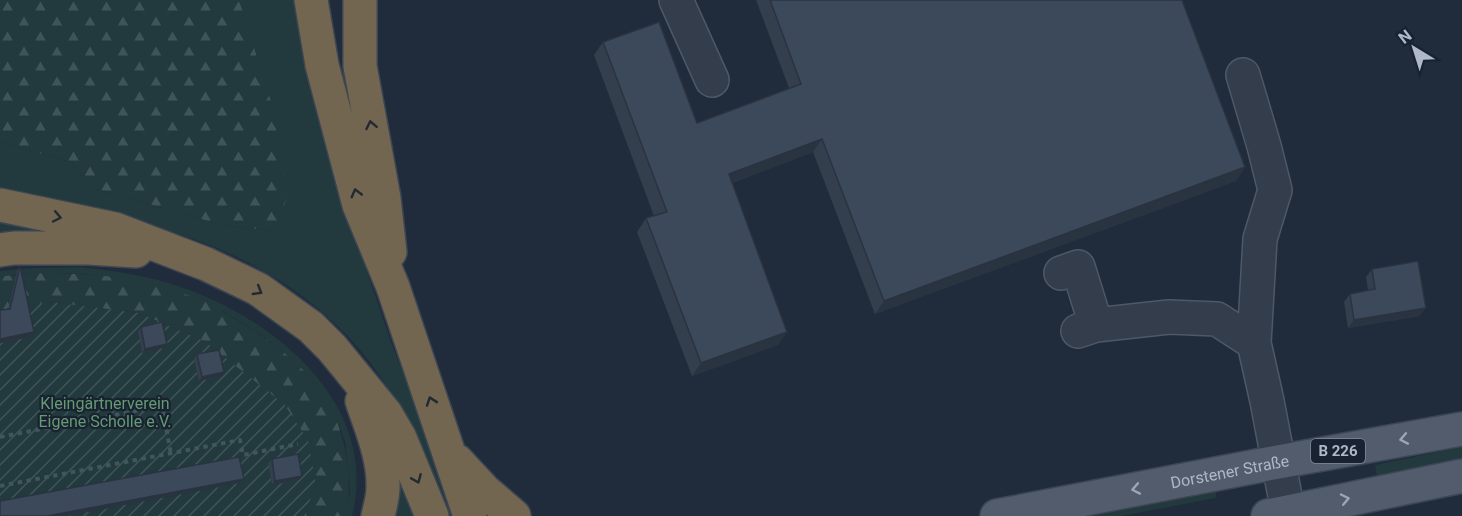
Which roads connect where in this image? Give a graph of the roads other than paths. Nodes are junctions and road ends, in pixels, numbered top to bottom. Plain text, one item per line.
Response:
1 (311, 0) edge
2 (360, 0) edge
3 (676, 0) edge
4 (1243, 75) dead end
5 (712, 80) dead end
6 (0, 205) edge
7 (0, 250) edge
8 (206, 264) junction
9 (1061, 273) dead end
10 (393, 287) junction
11 (1254, 343) junction
12 (354, 376) junction
13 (1462, 429) edge
14 (448, 451) junction
15 (1278, 462) junction
16 (1462, 476) edge
17 (1278, 514) edge
18 (378, 516) edge
19 (432, 516) edge
20 (470, 516) edge
21 (514, 516) edge
22 (997, 516) edge

10 -> 1 highway
10 -> 2 highway
3 - 5 lane
4 - 11 lane
6 -> 8 highway
7 - 8 highway
8 -> 12 highway
9 - 11 lane
14 -> 10 highway
11 - 15 lane
12 - 18 highway
12 -> 19 highway
13 -> 15 main road, Dorstener Straße / B 226
14 - 20 highway
14 - 21 highway
15 - 17 lane
15 -> 22 main road, Dorstener Straße / B 226
17 -> 16 main road

